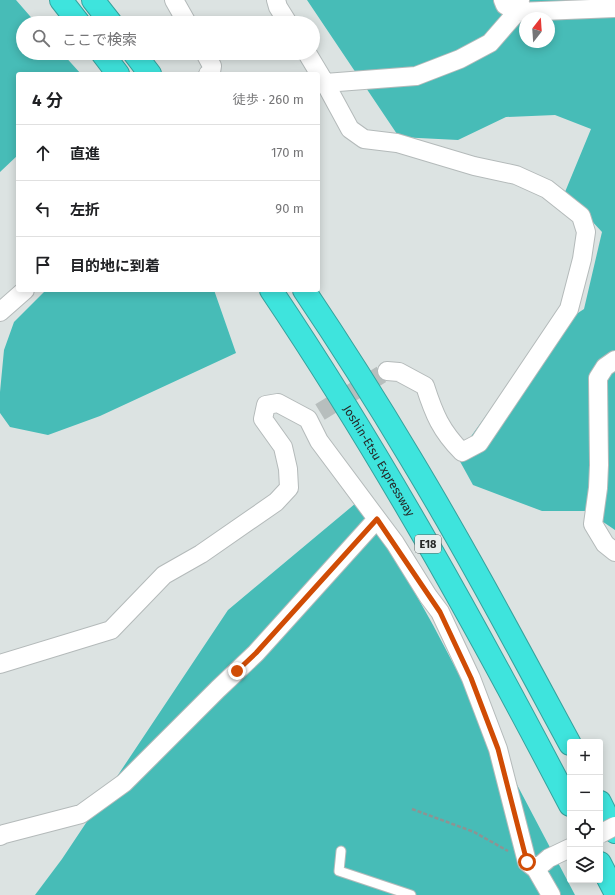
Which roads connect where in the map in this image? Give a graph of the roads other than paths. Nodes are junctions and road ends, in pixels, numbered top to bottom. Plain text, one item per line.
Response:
1 (61, 0) edge
2 (93, 0) edge
3 (174, 0) edge
4 (276, 0) edge
5 (502, 0) edge
6 (518, 6) edge
7 (615, 8) edge
8 (74, 16) edge
9 (106, 16) edge
10 (183, 16) edge
11 (284, 16) edge
12 (107, 60) edge
13 (139, 60) edge
14 (209, 60) edge
15 (311, 60) edge
16 (116, 72) edge
17 (148, 72) edge
18 (210, 72) edge
19 (319, 72) edge
20 (320, 74) edge
21 (326, 83) junction
22 (24, 292) edge
23 (272, 292) edge
24 (305, 292) edge
25 (0, 312) edge
26 (615, 360) edge
27 (387, 371) dead end
28 (377, 519) junction
29 (615, 552) edge
30 (0, 664) edge
31 (567, 739) edge
32 (567, 799) edge
33 (603, 808) edge
34 (615, 826) edge
35 (603, 832) edge
36 (615, 832) edge
37 (0, 836) edge
38 (567, 849) edge
39 (341, 851) dead end
40 (537, 863) junction
41 (603, 869) edge
42 (615, 892) edge
43 (411, 895) edge
44 (551, 895) edge

1 - 8 highway
2 - 9 highway
3 - 10 street
4 - 11 street
5 - 6 street
6 - 7 street
6 - 21 street
12 - 16 highway
13 - 17 highway
14 - 18 street
15 - 19 street
20 - 21 street
21 - 27 street
22 - 25 street
23 - 32 highway, Joshin-Etsu Expressway / E18
24 - 31 highway, E18
26 - 29 street
28 - 30 street
28 - 37 street
28 - 40 street
33 - 36 highway
34 - 35 street, bridge
38 - 40 street
39 - 43 lane
40 - 44 street
41 - 42 highway

